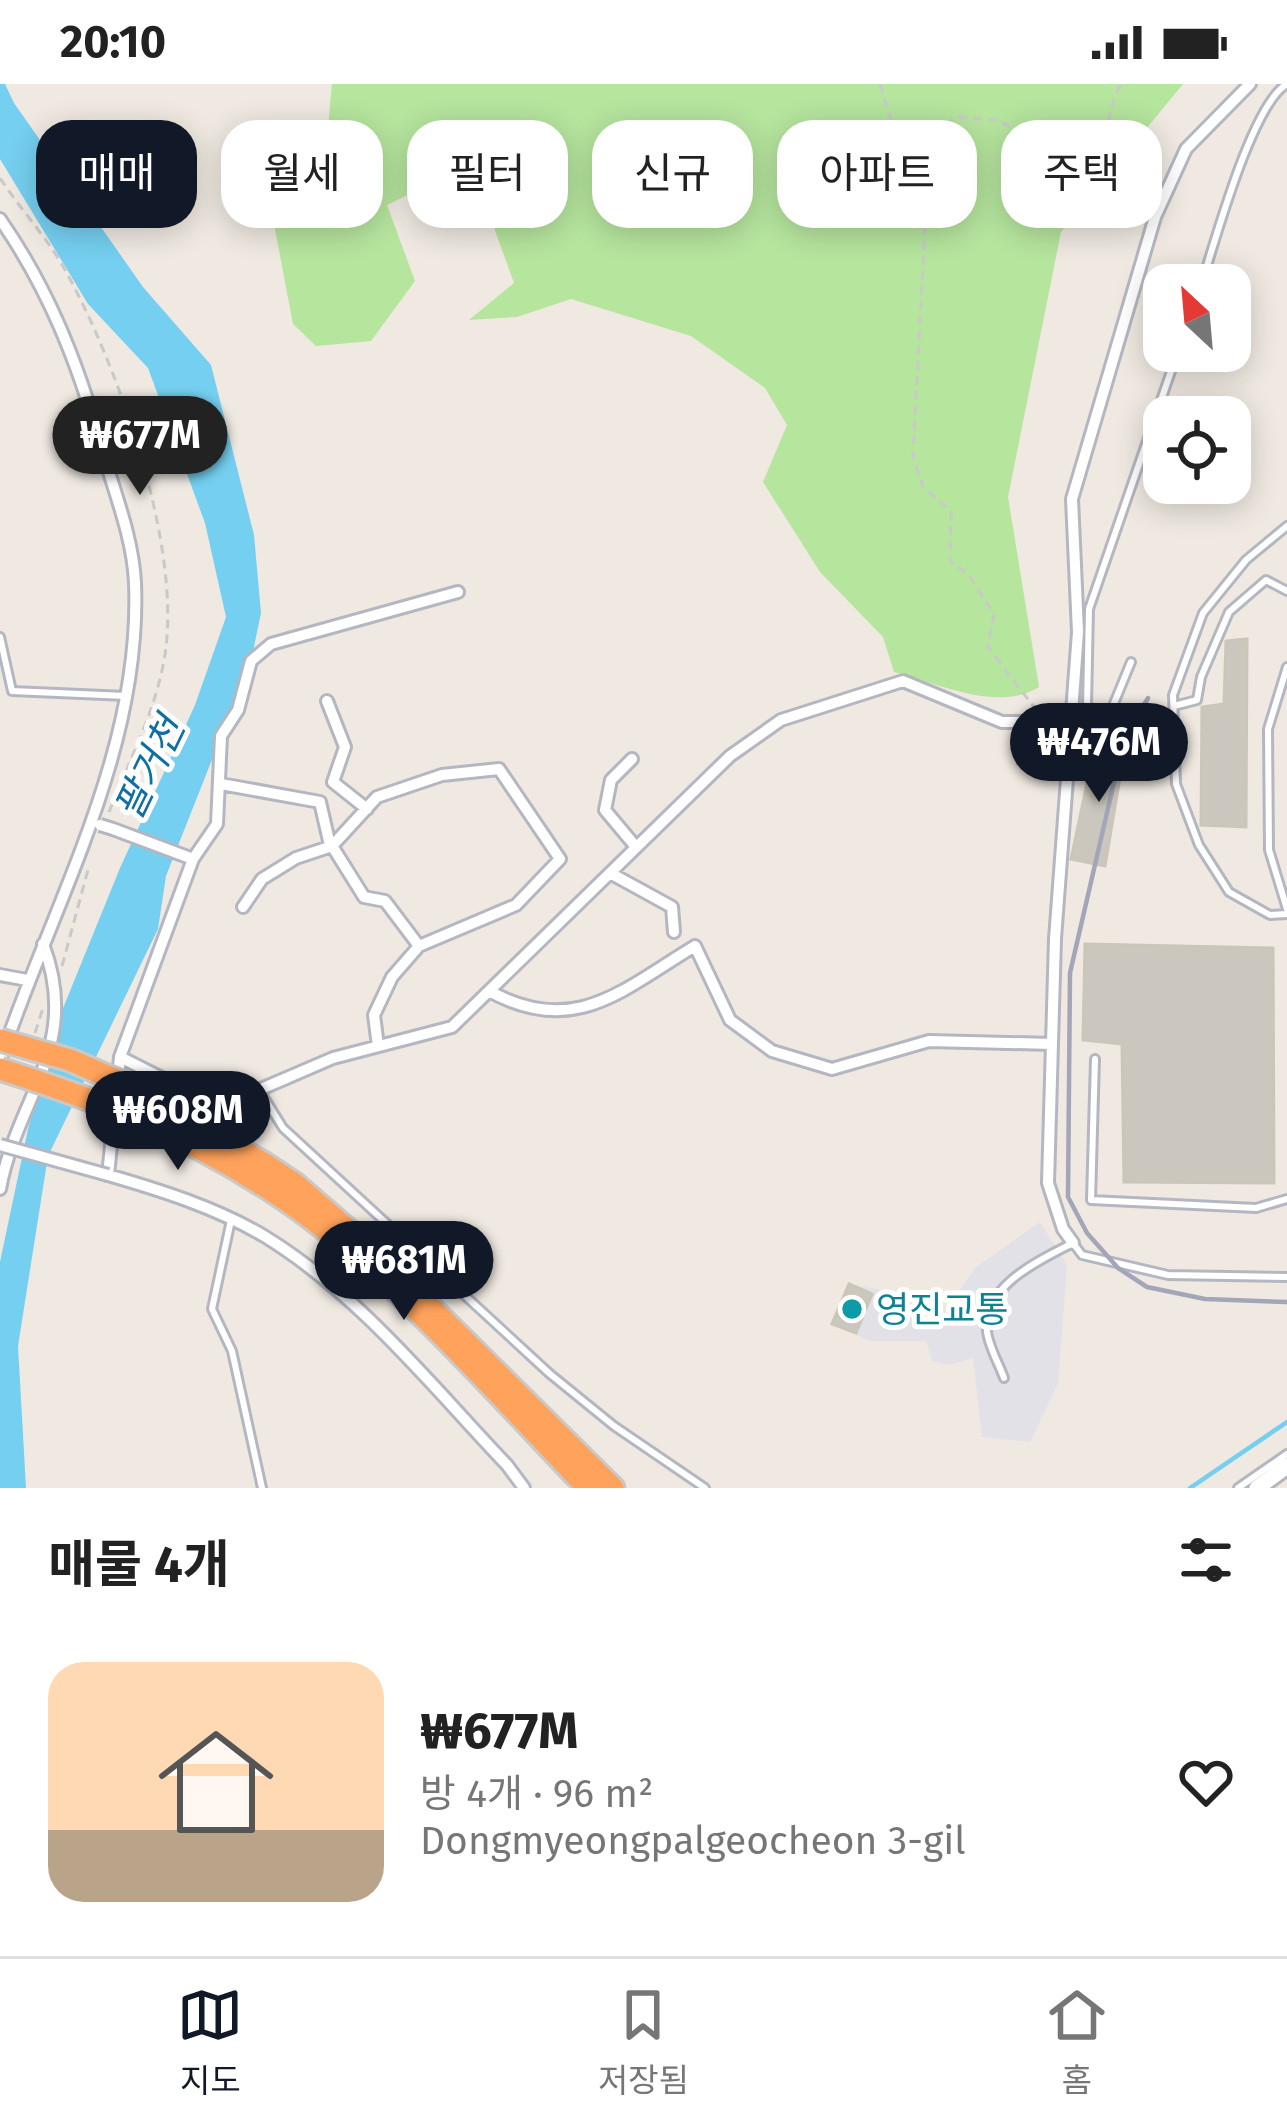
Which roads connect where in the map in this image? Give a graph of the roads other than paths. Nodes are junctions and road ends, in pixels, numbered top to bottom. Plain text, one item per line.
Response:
1 (1250, 84) edge
2 (1287, 84) edge
3 (0, 219) edge
4 (1208, 264) edge
5 (1171, 372) edge
6 (1286, 525) edge
7 (1287, 591) edge
8 (458, 592) dead end
9 (0, 637) edge
10 (1131, 662) dead end
11 (1287, 667) edge
12 (126, 696) junction
13 (327, 701) dead end
14 (1174, 706) junction
15 (1070, 734) junction
16 (632, 759) dead end
17 (221, 784) junction
18 (368, 809) junction
19 (103, 825) junction
20 (332, 846) junction
21 (636, 847) junction
22 (193, 859) junction
23 (610, 873) junction
24 (242, 907) dead end
25 (1287, 911) edge
26 (674, 932) dead end
27 (44, 944) junction
28 (419, 946) junction
29 (0, 975) edge
30 (27, 980) junction
31 (489, 992) junction
32 (0, 1040) edge
33 (1052, 1044) junction
34 (378, 1046) junction
35 (120, 1057) junction
36 (1094, 1059) dead end
37 (0, 1065) edge
38 (260, 1091) junction
39 (0, 1145) edge
40 (263, 1174) junction
41 (108, 1175) junction
42 (0, 1189) edge
43 (1287, 1199) edge
44 (231, 1220) junction
45 (1073, 1243) junction
46 (1287, 1277) edge
47 (1004, 1378) dead end
48 (1287, 1454) edge
49 (1287, 1466) edge
50 (599, 1485) edge
51 (262, 1488) edge
52 (524, 1488) edge
53 (705, 1488) edge
54 (1238, 1488) edge
55 (1257, 1488) edge

1 - 15 street
2 - 4 lane
3 - 12 street
5 - 10 lane
6 - 14 lane
7 - 14 lane
8 - 17 street
9 - 12 lane
11 - 25 lane
12 - 19 street
13 - 18 street
14 - 25 lane
15 - 21 street
15 - 33 street
16 - 21 street
17 - 20 street
17 - 22 street
18 - 20 street
18 - 28 street
19 - 22 street
19 - 27 street
20 - 24 street
20 - 28 street
21 - 23 street
22 - 35 street
23 - 26 street
23 - 31 street
27 - 30 street
27 - 42 street
28 - 34 street
29 - 30 street
30 - 37 street
31 - 33 street
31 - 34 street
32 - 40 highway, bridge
33 - 45 street
34 - 38 street
35 - 38 street
35 - 41 street
36 - 43 lane
37 - 40 highway, bridge
38 - 53 lane
39 - 41 street, bridge
40 - 50 highway
41 - 44 street
44 - 51 lane
44 - 52 street
45 - 46 lane
45 - 47 lane
48 - 54 lane
49 - 55 main road

